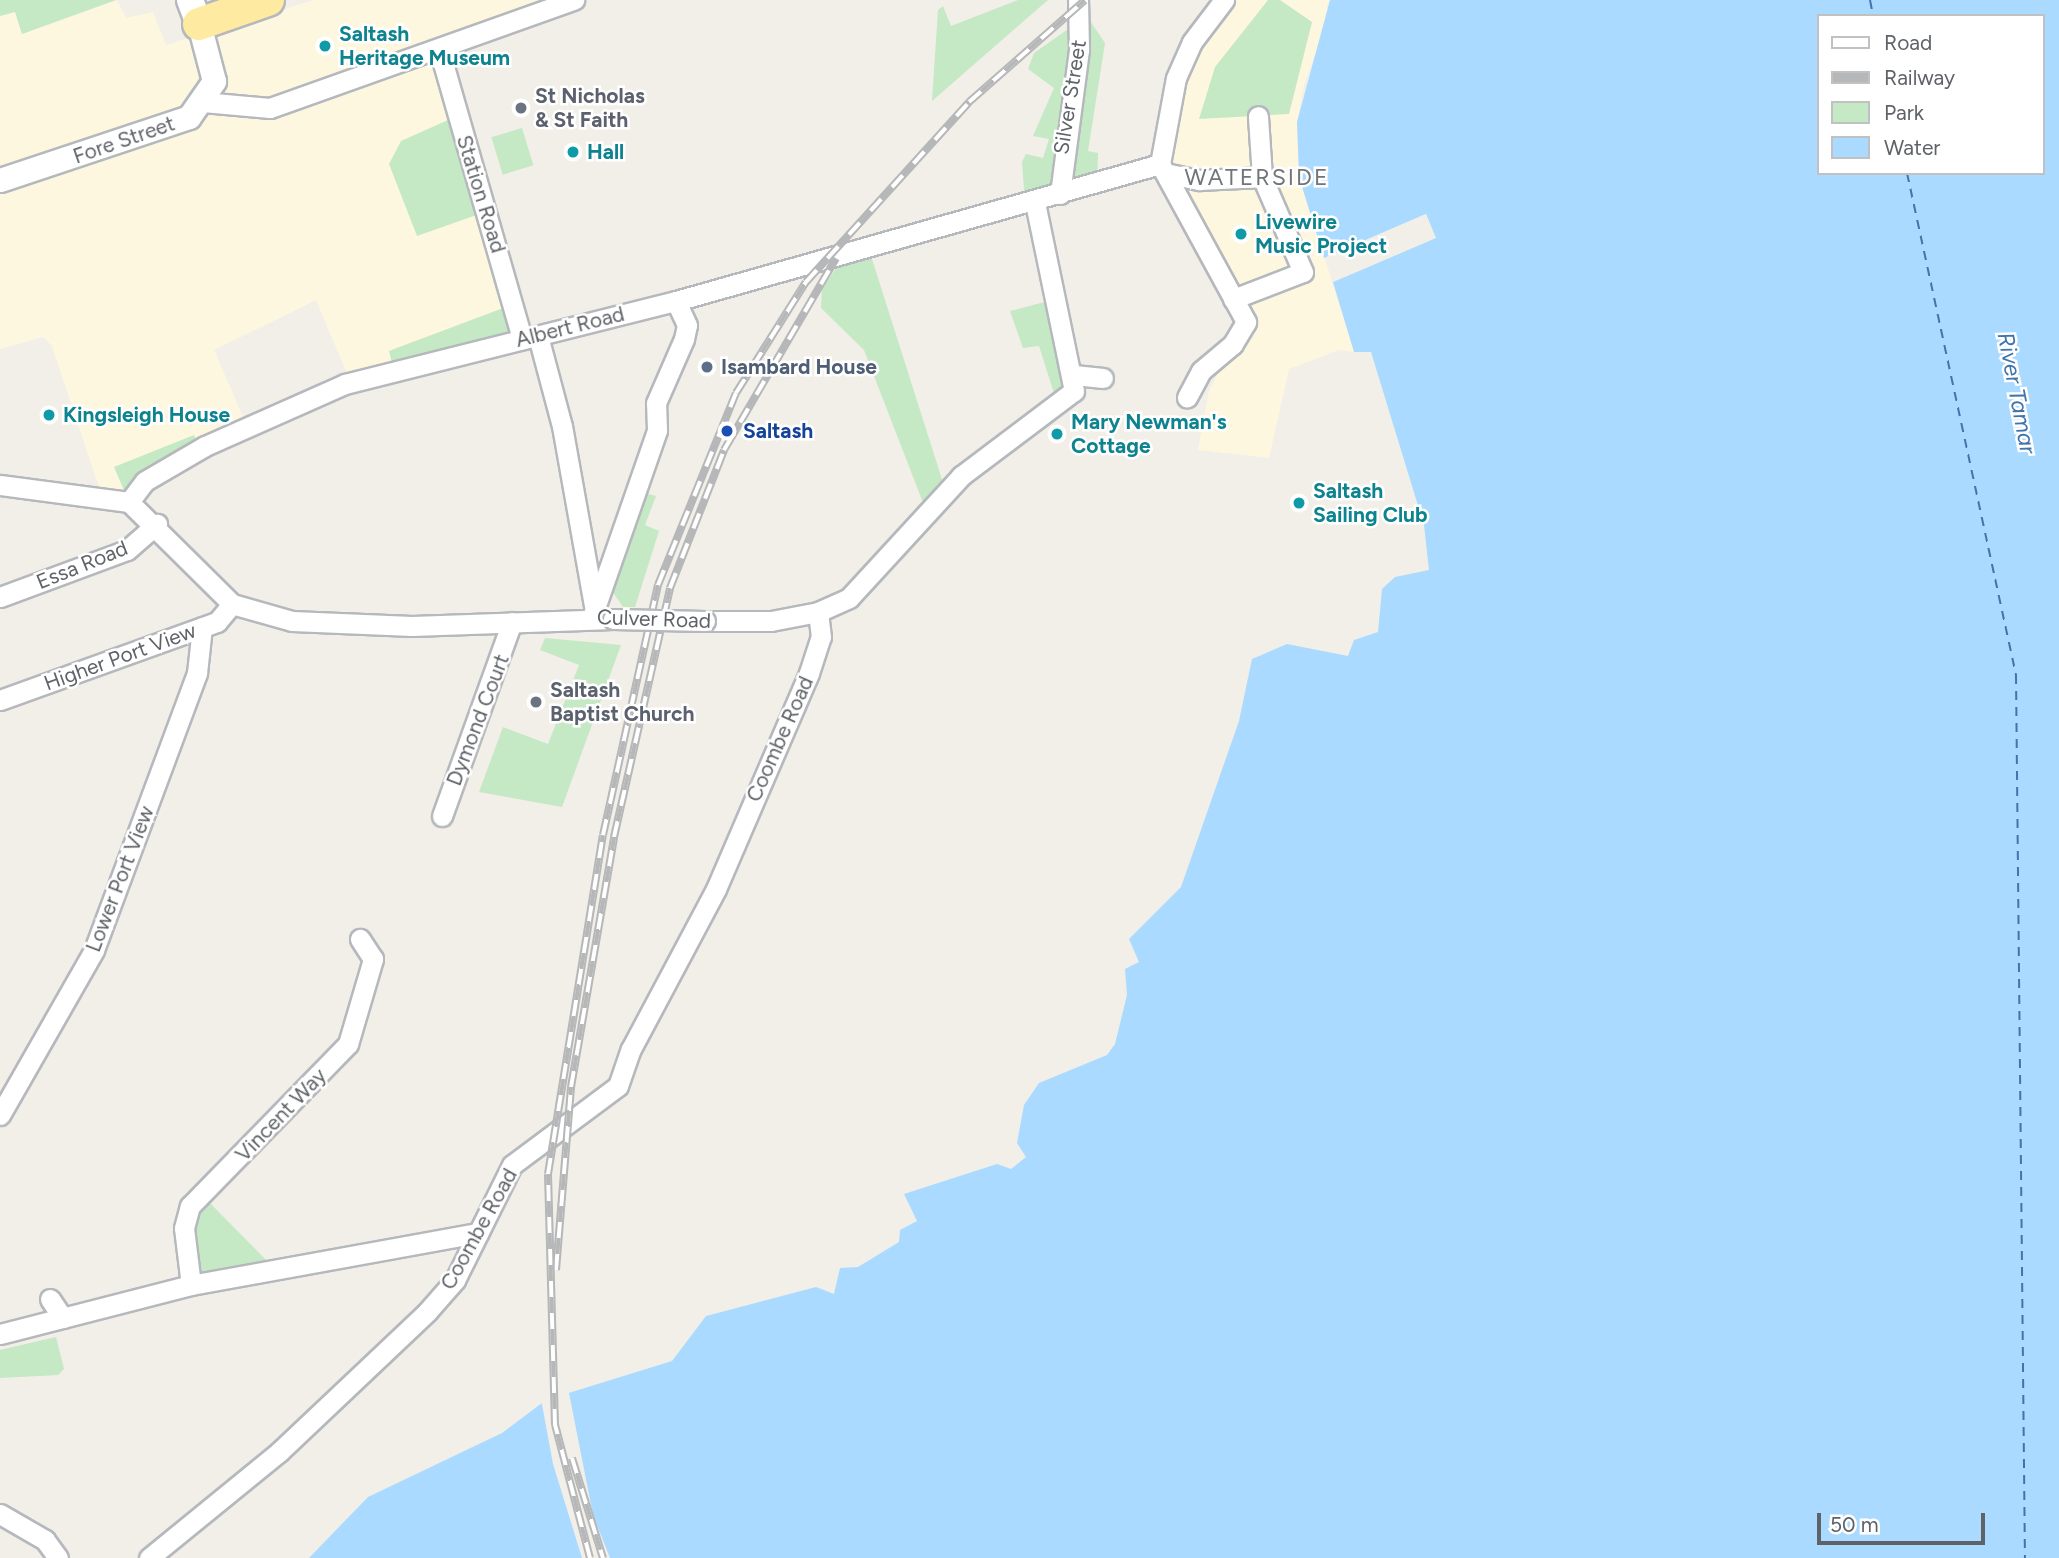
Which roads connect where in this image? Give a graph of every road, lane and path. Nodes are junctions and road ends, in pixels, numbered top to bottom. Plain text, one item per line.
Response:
1 (268, 0) edge
2 (574, 0) edge
3 (1078, 0) edge
4 (1224, 0) edge
5 (194, 12) edge
6 (439, 49) junction
7 (204, 102) junction
8 (1258, 116) dead end
9 (1165, 169) junction
10 (1262, 177) junction
11 (0, 180) edge
12 (1059, 194) junction
13 (1035, 202) junction
14 (1233, 299) junction
15 (676, 301) junction
16 (530, 337) junction
17 (1074, 375) junction
18 (1103, 378) dead end
19 (1187, 397) dead end
20 (0, 485) edge
21 (129, 502) junction
22 (157, 524) junction
23 (0, 597) edge
24 (232, 604) junction
25 (593, 611) junction
26 (818, 612) junction
27 (512, 622) junction
28 (202, 627) junction
29 (0, 700) edge
30 (442, 816) dead end
31 (360, 939) dead end
32 (0, 1115) edge
33 (478, 1233) junction
34 (191, 1286) junction
35 (50, 1299) dead end
36 (63, 1318) junction
37 (0, 1334) edge
38 (0, 1514) edge
39 (58, 1558) edge
40 (149, 1558) edge

1 - 5 highway
2 - 6 street
3 - 12 street, Silver Street
4 - 9 street
5 - 7 street
6 - 7 street
6 - 16 street, Station Road
7 - 11 street, Fore Street
8 - 10 street
9 - 10 street
9 - 12 street, Albert Road
9 - 14 street
10 - 14 street
12 - 13 street, Albert Road
13 - 15 street, Albert Road
13 - 17 street
14 - 19 street
15 - 16 street, Albert Road
15 - 25 street
16 - 21 street, Albert Road
16 - 25 street, Station Road
17 - 18 street
17 - 26 street, Culver Road
20 - 21 street
21 - 22 street
22 - 23 street, Essa Road
22 - 24 street
24 - 27 street, Culver Road
24 - 28 street, Higher Port View
25 - 26 street, Culver Road, bridge
25 - 27 street, Culver Road
26 - 33 street, Coombe Road
27 - 30 street, Dymond Court
28 - 29 street, Higher Port View
28 - 32 street, Lower Port View
31 - 34 street, Vincent Way
33 - 34 street
33 - 40 street, Coombe Road
34 - 36 street
35 - 36 street
36 - 37 street
38 - 39 street

